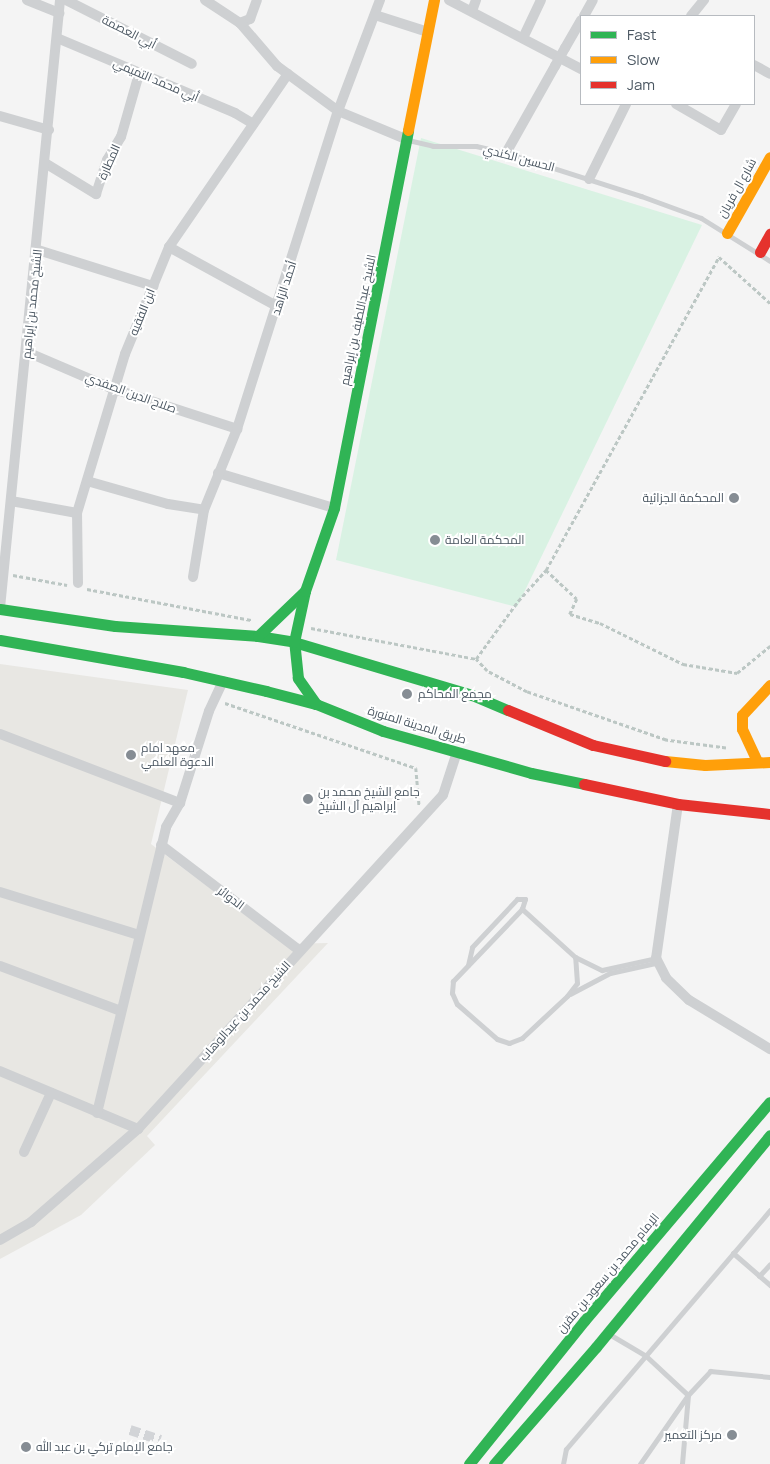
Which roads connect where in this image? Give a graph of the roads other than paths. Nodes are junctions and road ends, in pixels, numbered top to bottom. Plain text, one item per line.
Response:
1 (27, 0) edge
2 (60, 0) edge
3 (66, 0) edge
4 (205, 0) edge
5 (257, 0) edge
6 (380, 0) edge
7 (434, 0) edge
8 (449, 0) edge
9 (476, 0) edge
10 (541, 0) edge
11 (593, 0) edge
12 (704, 0) edge
13 (472, 12) junction
14 (59, 13) junction
15 (375, 15) junction
16 (585, 15) edge
17 (692, 15) edge
18 (580, 22) edge
19 (240, 24) junction
20 (428, 32) junction
21 (57, 38) junction
22 (523, 38) junction
23 (192, 64) dead end
24 (580, 68) edge
25 (755, 69) edge
26 (139, 74) junction
27 (288, 74) junction
28 (770, 74) edge
29 (626, 105) edge
30 (678, 105) edge
31 (735, 105) edge
32 (338, 111) junction
33 (0, 116) edge
34 (253, 124) junction
35 (48, 130) junction
36 (408, 140) junction
37 (506, 153) junction
38 (770, 157) edge
39 (45, 163) junction
40 (589, 179) junction
41 (727, 233) junction
42 (770, 234) edge
43 (169, 247) junction
44 (38, 250) junction
45 (760, 252) junction
46 (770, 261) edge
47 (153, 286) junction
48 (278, 306) junction
49 (27, 352) junction
50 (115, 389) junction
51 (237, 429) junction
52 (218, 473) junction
53 (87, 480) junction
54 (11, 502) junction
55 (334, 508) junction
56 (204, 510) junction
57 (77, 513) junction
58 (193, 577) dead end
59 (75, 585) road end
60 (305, 591) junction
61 (0, 608) edge
62 (258, 636) junction
63 (0, 640) edge
64 (294, 642) junction
65 (223, 681) junction
66 (770, 686) edge
67 (316, 704) junction
68 (0, 734) edge
69 (457, 752) junction
70 (757, 761) junction
71 (770, 762) edge
72 (180, 803) junction
73 (678, 804) junction
74 (770, 814) edge
75 (162, 845) junction
76 (0, 892) edge
77 (522, 909) junction
78 (139, 936) junction
79 (300, 951) junction
80 (575, 957) junction
81 (658, 960) junction
82 (468, 965) junction
83 (0, 966) edge
84 (567, 996) junction
85 (121, 1011) junction
86 (770, 1049) edge
87 (0, 1071) edge
88 (50, 1093) junction
89 (770, 1102) edge
90 (97, 1113) junction
91 (138, 1129) junction
92 (770, 1135) edge
93 (24, 1152) dead end
94 (770, 1210) edge
95 (0, 1240) edge
96 (733, 1253) junction
97 (770, 1264) edge
98 (759, 1276) junction
99 (770, 1285) edge
100 (608, 1333) junction
101 (646, 1356) junction
102 (770, 1377) edge
103 (688, 1395) junction
104 (470, 1464) edge
105 (494, 1464) edge
106 (563, 1464) edge
107 (640, 1464) edge
108 (682, 1464) edge

1 - 14 street
2 - 14 street, الشيخ محمد بن إبراهيم
3 - 23 street, أبي العصمة
4 - 19 street, الحسين الكندي
5 - 19 street
6 - 15 street, أحمد الزاهد
7 - 20 main road, الشيخ عبداللطيف بن إبراهيم
8 - 13 street
9 - 13 street
10 - 22 street
11 - 16 street
12 - 17 street
13 - 22 street
14 - 21 street, الشيخ محمد بن إبراهيم
15 - 20 street
15 - 32 street, أحمد الزاهد
18 - 37 street, bridge
19 - 27 street, الحسين الكندي
20 - 36 main road, الشيخ عبداللطيف بن إبراهيم
21 - 26 street, أبي محمد التميمي
21 - 35 street, الشيخ محمد بن إبراهيم
22 - 24 street
25 - 28 street
26 - 34 street, أبي محمد التميمي
26 - 39 street, المطارة
27 - 32 street, الحسين الكندي
27 - 34 street, ابن الفقيه
29 - 40 street
30 - 31 street
32 - 36 street, الحسين الكندي
32 - 48 street, أحمد الزاهد
33 - 35 street
34 - 43 street, ابن الفقيه
35 - 39 street, الشيخ محمد بن إبراهيم
36 - 37 lane, الحسين الكندي
36 - 55 main road, الشيخ عبداللطيف بن إبراهيم
37 - 40 lane, الحسين الكندي
38 - 41 main road, شارع ال فريان
39 - 44 street, الشيخ محمد بن إبراهيم
40 - 41 lane, الحسين الكندي
41 - 45 lane, الحسين الكندي
42 - 45 main road
43 - 47 street, ابن الفقيه
43 - 48 street
44 - 47 street
44 - 49 street, الشيخ محمد بن إبراهيم
45 - 46 lane, الحسين الكندي
47 - 50 street, ابن الفقيه
48 - 51 street, أحمد الزاهد
49 - 50 street, صلاح الدين الصفدي
49 - 54 street, الشيخ محمد بن إبراهيم
50 - 51 street, صلاح الدين الصفدي
50 - 53 street, ابن الفقيه
51 - 52 street, أحمد الزاهد
52 - 55 street
52 - 56 street, أحمد الزاهد
53 - 56 street
53 - 57 street, ابن الفقيه
54 - 57 street
54 - 61 street, الشيخ محمد بن إبراهيم
55 - 60 main road, الشيخ عبداللطيف بن إبراهيم
56 - 58 street, أحمد الزاهد
57 - 59 street, ابن الفقيه
60 - 62 main road
60 - 64 main road, الشيخ عبداللطيف بن إبراهيم
61 - 62 main road
62 - 64 main road
63 - 65 main road, طريق المدينة المنورة
64 - 67 main road, الشيخ عبداللطيف بن إبراهيم
64 - 70 main road
65 - 67 main road, طريق المدينة المنورة
65 - 72 street
66 - 70 main road
67 - 69 main road, طريق المدينة المنورة
68 - 72 street
69 - 73 main road, طريق المدينة المنورة
69 - 79 street, الشيخ محمد بن عبدالوهاب
70 - 71 main road
72 - 75 street
73 - 74 main road, طريق المدينة المنورة
73 - 81 street
75 - 78 street
75 - 79 street, الدوائر
76 - 78 street
77 - 80 lane
77 - 82 lane
77 - 82 lane
78 - 85 street
79 - 91 street, الشيخ محمد بن عبدالوهاب
80 - 81 lane
80 - 84 lane
81 - 84 lane
81 - 86 street
82 - 84 lane
83 - 85 street
85 - 90 street
87 - 88 street
88 - 90 street
88 - 93 street
89 - 104 main road, الإمام محمد بن سعود بن مقرن
90 - 91 street
91 - 95 street, الشيخ محمد بن عبدالوهاب
92 - 100 main road
94 - 96 lane
96 - 98 lane
96 - 101 lane
97 - 98 lane
98 - 99 lane
100 - 101 lane
100 - 105 main road
101 - 103 lane
101 - 106 lane
102 - 103 lane
103 - 107 lane
103 - 108 lane

